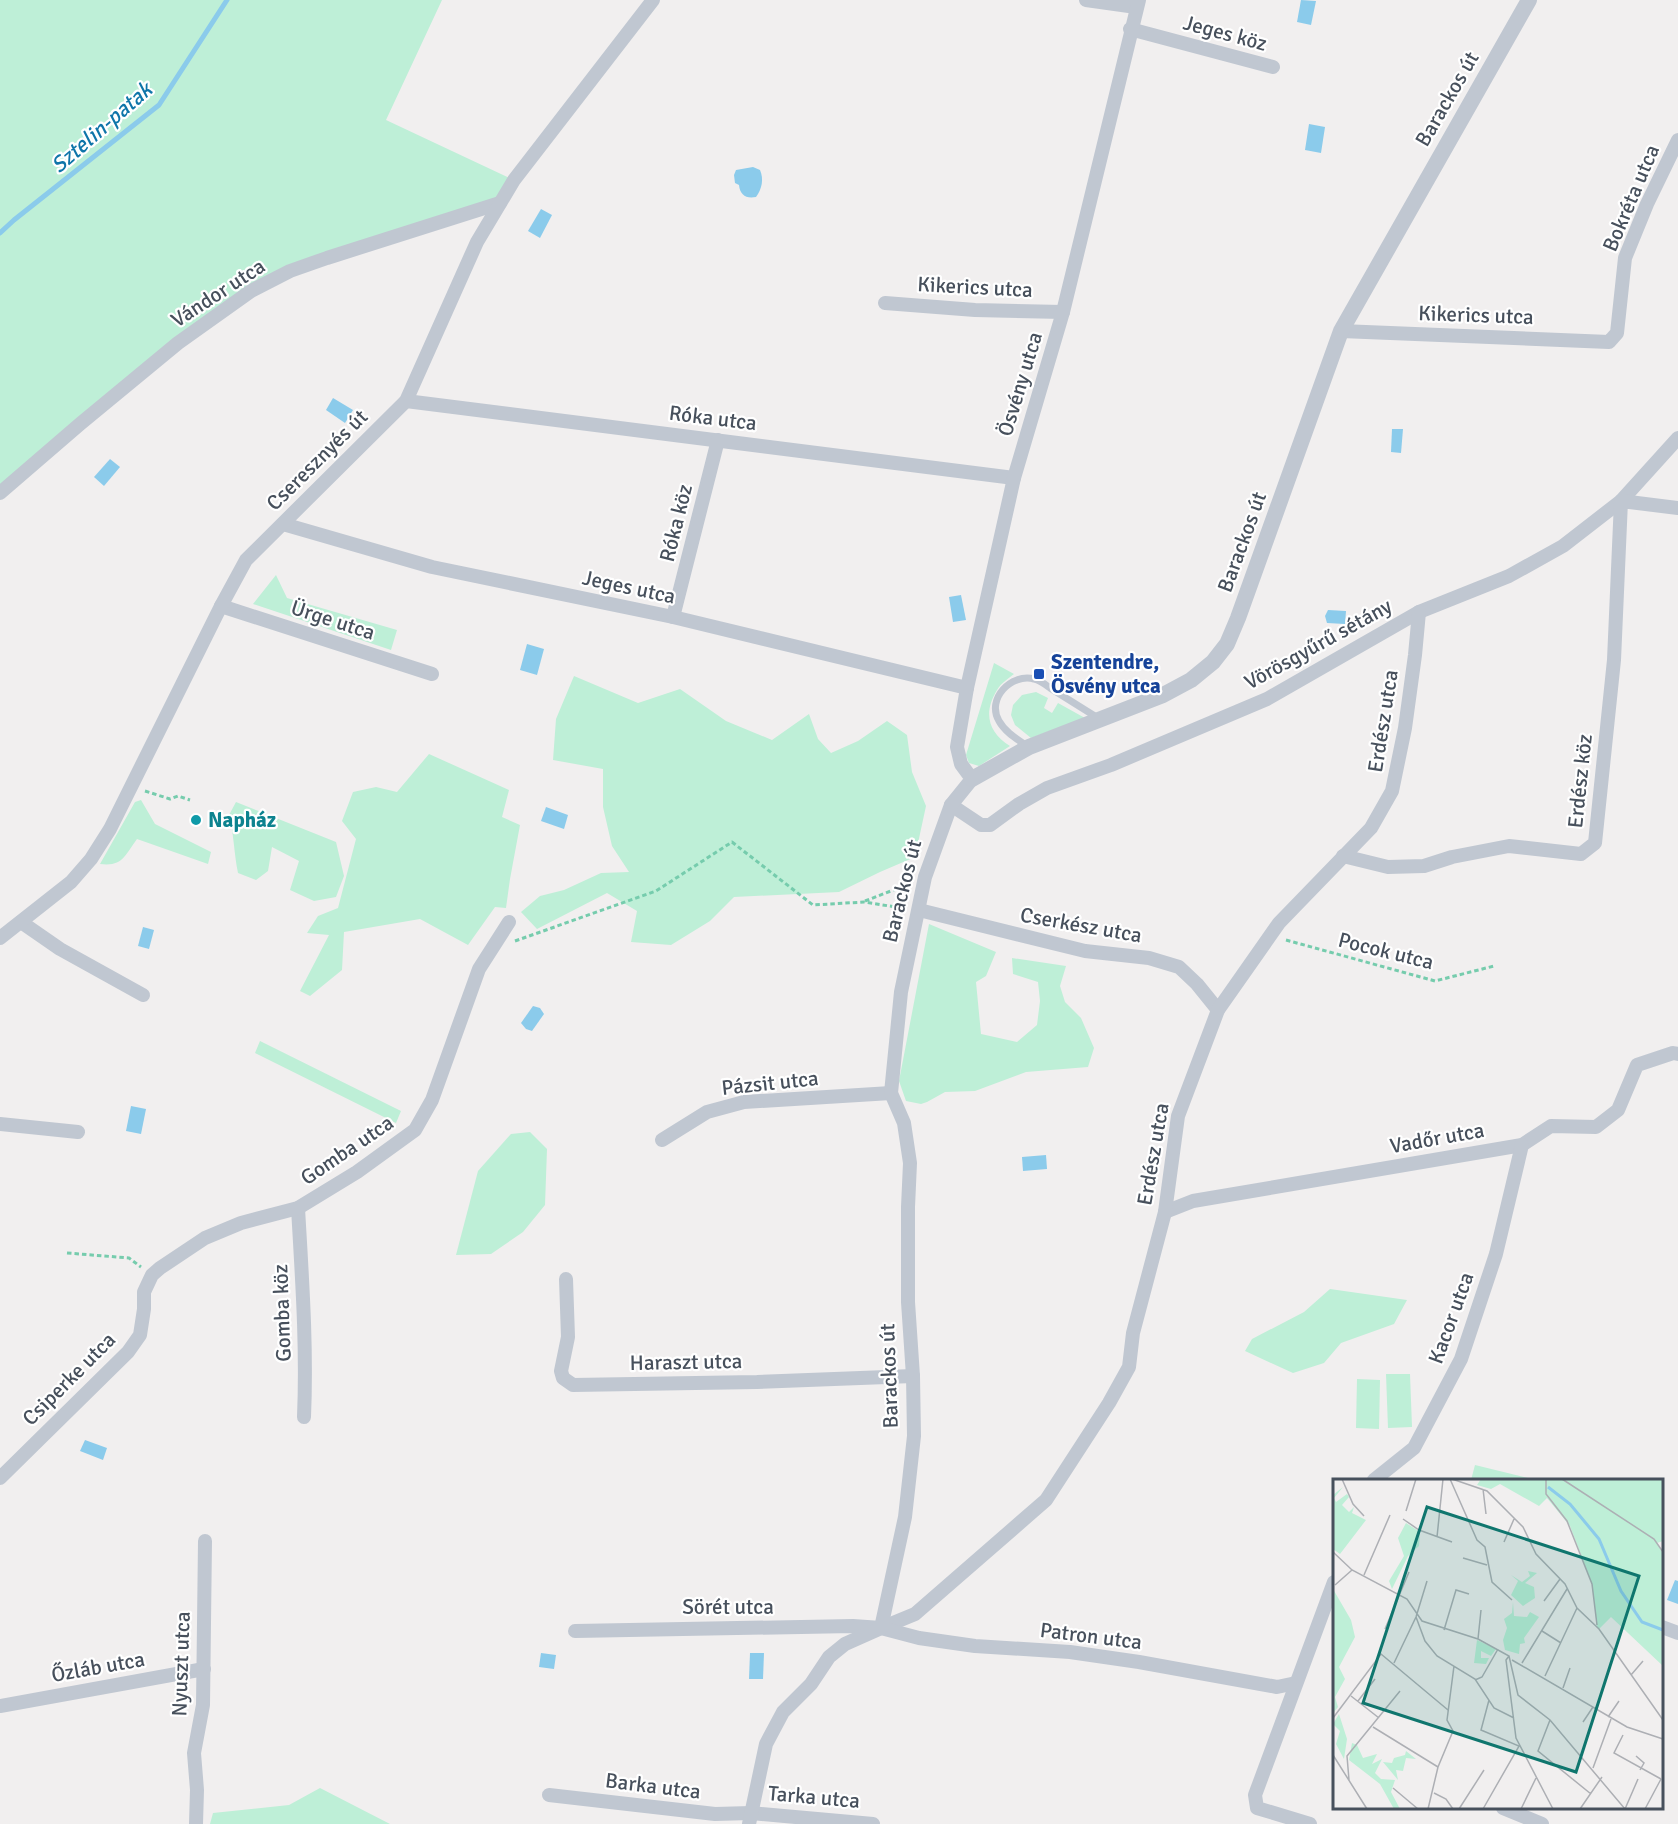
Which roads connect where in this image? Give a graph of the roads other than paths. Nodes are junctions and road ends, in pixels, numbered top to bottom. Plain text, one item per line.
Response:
1 (653, 0) edge
2 (1086, 0) edge
3 (1529, 0) edge
4 (1138, 4) edge
5 (1130, 29) junction
6 (1273, 67) dead end
7 (1678, 140) edge
8 (500, 203) junction
9 (885, 303) dead end
10 (1063, 312) junction
11 (1341, 331) junction
12 (1609, 342) joint
13 (406, 400) junction
14 (1678, 438) edge
15 (718, 440) junction
16 (1014, 478) junction
17 (0, 493) edge
18 (1621, 501) junction
19 (1678, 508) edge
20 (283, 524) junction
21 (220, 606) junction
22 (1419, 612) junction
23 (674, 617) junction
24 (432, 674) dead end
25 (967, 688) junction
26 (1100, 719) junction
27 (1029, 747) junction
28 (972, 778) junction
29 (951, 805) junction
30 (1343, 856) junction
31 (919, 910) junction
32 (21, 922) junction
33 (509, 922) dead end
34 (0, 938) edge
35 (142, 995) dead end
36 (1218, 1010) junction
37 (1678, 1054) edge
38 (891, 1093) junction
39 (0, 1124) edge
40 (78, 1132) dead end
41 (662, 1140) dead end
42 (1522, 1145) junction
43 (298, 1208) junction
44 (1165, 1212) junction
45 (156, 1271) joint
46 (566, 1279) dead end
47 (913, 1376) junction
48 (304, 1417) dead end
49 (0, 1478) edge
50 (1375, 1479) edge
51 (205, 1540) dead end
52 (1333, 1587) edge
53 (1663, 1627) edge
54 (880, 1628) junction
55 (575, 1631) dead end
56 (1678, 1633) edge
57 (204, 1669) junction
58 (1296, 1683) junction
59 (0, 1706) edge
60 (549, 1795) dead end
61 (1505, 1809) edge
62 (750, 1818) edge
63 (196, 1824) edge
64 (873, 1824) edge
65 (1310, 1824) edge
66 (1542, 1824) edge

1 - 8 street, Cseresznyés út
2 - 4 street
3 - 11 street, Barackos út
4 - 5 street, Ösvény utca
5 - 6 street, Jeges köz
5 - 10 street, Ösvény utca
7 - 12 street, Bokréta utca
8 - 13 street, Cseresznyés út
8 - 17 street, Vándor utca
9 - 10 street, Kikerics utca
10 - 16 street, Ösvény utca
11 - 12 street, Kikerics utca
11 - 26 street, Barackos út
13 - 15 street, Róka utca
13 - 20 street, Cseresznyés út
14 - 18 street, Vörösgyűrű sétány
15 - 16 street, Róka utca
15 - 23 street, Róka köz
16 - 25 street, Ösvény utca
18 - 19 street
18 - 22 street, Vörösgyűrű sétány
18 - 30 street, Erdész köz
20 - 21 street, Cseresznyés út
20 - 23 street, Jeges utca
21 - 24 street, Ürge utca
21 - 32 street, Cseresznyés út
22 - 29 street, Vörösgyűrű sétány
22 - 30 street, Erdész utca
23 - 25 street, Jeges utca
25 - 28 street, Ösvény utca
26 - 27 street, Barackos út
26 - 27 lane
27 - 28 street, Barackos út
28 - 29 street, Barackos út
29 - 31 street, Barackos út
30 - 36 street, Erdész utca
31 - 36 street, Cserkész utca
31 - 38 street, Barackos út
32 - 34 street, Cseresznyés út
32 - 35 street
33 - 43 street, Gomba utca
36 - 44 street, Erdész utca
37 - 42 street, Vadőr utca
38 - 41 street, Pázsit utca
38 - 47 street, Barackos út
39 - 40 street
42 - 44 street, Vadőr utca
42 - 50 street, Kacor utca
43 - 45 street, Gomba utca
43 - 48 street, Gomba köz
44 - 54 street, Erdész utca
45 - 49 street, Csiperke utca
46 - 47 street, Haraszt utca
47 - 54 street, Barackos út
51 - 57 street, Nyuszt utca
52 - 58 street
53 - 56 street
54 - 55 street, Sörét utca
54 - 58 street, Patron utca
54 - 62 street
57 - 59 street, Őzláb utca
57 - 63 street, Nyuszt utca
58 - 65 street
60 - 62 street, Barka utca
61 - 66 street
62 - 64 street, Tarka utca

